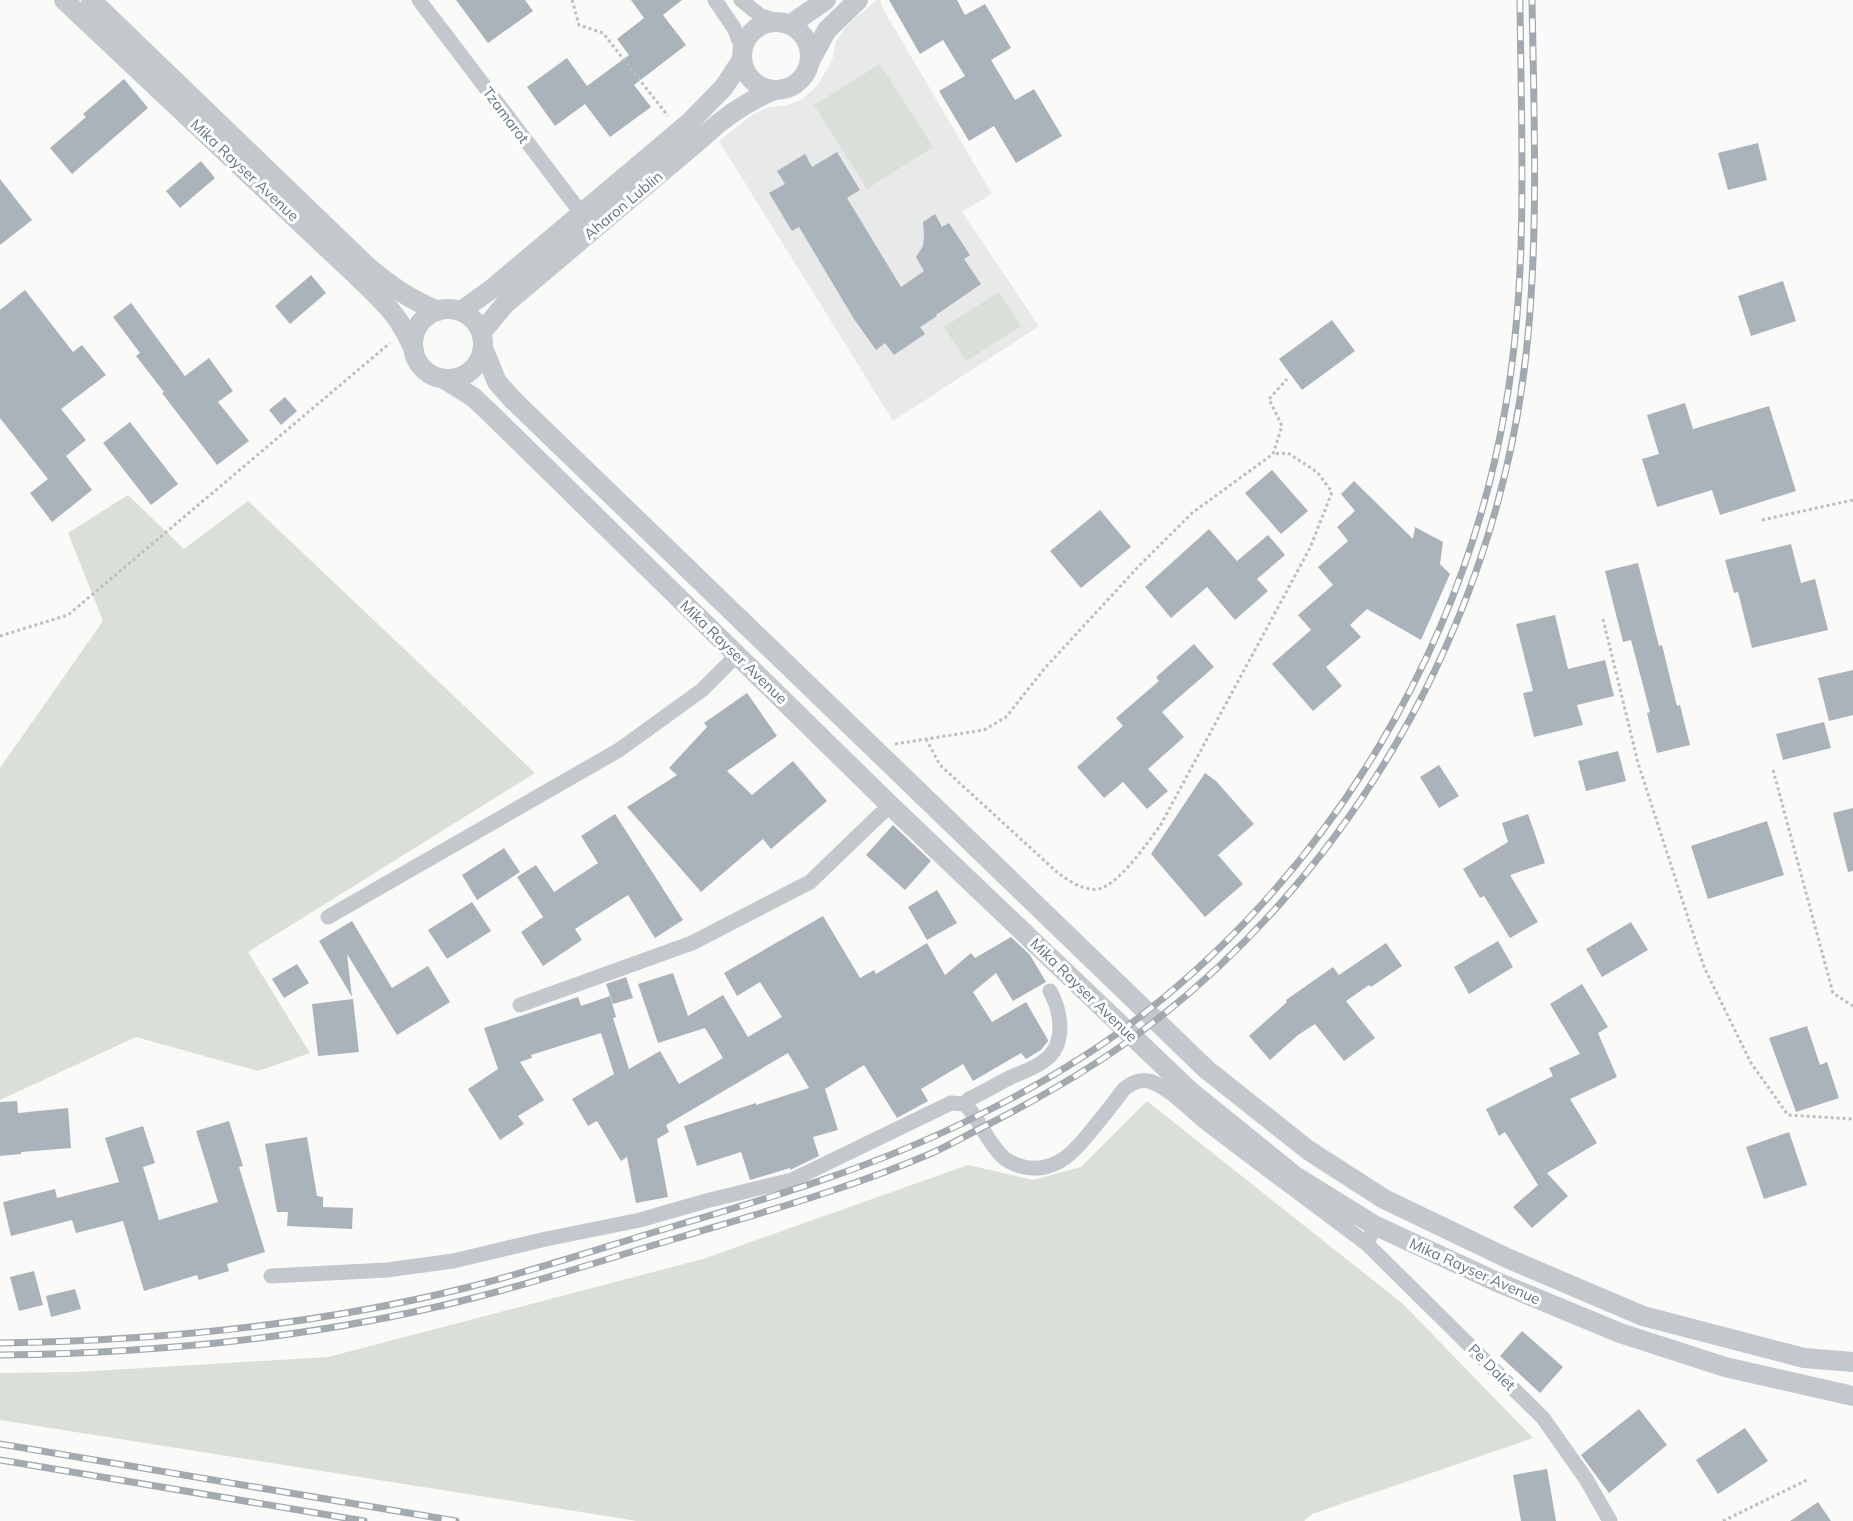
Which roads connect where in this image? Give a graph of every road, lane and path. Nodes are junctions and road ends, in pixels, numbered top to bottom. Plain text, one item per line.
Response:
1 (64, 0) edge
2 (91, 0) edge
3 (419, 0) edge
4 (572, 0) edge
5 (715, 0) edge
6 (741, 0) edge
7 (826, 0) edge
8 (858, 0) edge
9 (784, 23) junction
10 (742, 55) junction
11 (810, 61) junction
12 (774, 90) junction
13 (680, 131) junction
14 (581, 214) junction
15 (594, 229) junction
16 (438, 311) junction
17 (461, 312) junction
18 (405, 330) junction
19 (482, 340) junction
20 (414, 350) junction
21 (444, 379) junction
22 (1287, 379) dead end
23 (1273, 454) junction
24 (1853, 500) edge
25 (1762, 520) dead end
26 (1603, 619) dead end
27 (0, 636) edge
28 (737, 655) junction
29 (926, 740) junction
30 (872, 748) junction
31 (1773, 770) dead end
32 (890, 805) junction
33 (328, 917) dead end
34 (1050, 991) dead end
35 (520, 1005) dead end
36 (1853, 1006) edge
37 (966, 1104) junction
38 (1853, 1119) edge
39 (1371, 1235) junction
40 (271, 1276) dead end
41 (1853, 1362) edge
42 (1853, 1396) edge
43 (1807, 1480) dead end
44 (1610, 1521) edge
45 (1723, 1521) edge

1 - 18 street, Mika Rayser Avenue
2 - 16 street, Mika Rayser Avenue
3 - 14 street, Tzamarot
4 - 13 path
5 - 10 street
6 - 9 street
7 - 9 street
8 - 11 street
9 - 10 street
9 - 11 street
10 - 12 street
10 - 13 street, Aharon Lublin
11 - 12 street
12 - 15 street, Aharon Lublin
13 - 14 street, Aharon Lublin
14 - 15 street, Tzamarot
14 - 17 street, Aharon Lublin
15 - 19 street, Aharon Lublin
16 - 17 street
16 - 20 street
17 - 19 street
18 - 20 street, Mika Rayser Avenue
18 - 27 path
19 - 21 street
19 - 30 street, Mika Rayser Avenue
20 - 21 street
21 - 28 street, Mika Rayser Avenue
22 - 23 path
23 - 29 path
23 - 29 path
24 - 25 path
26 - 38 path
28 - 32 street, Mika Rayser Avenue
28 - 33 street
29 - 30 path
30 - 41 street, Mika Rayser Avenue
31 - 36 path
32 - 35 street
32 - 39 street, Mika Rayser Avenue
34 - 37 street
37 - 39 street, Pe Dalet
37 - 40 street
39 - 42 street, Mika Rayser Avenue
39 - 44 street, Pe Dalet
43 - 45 path

